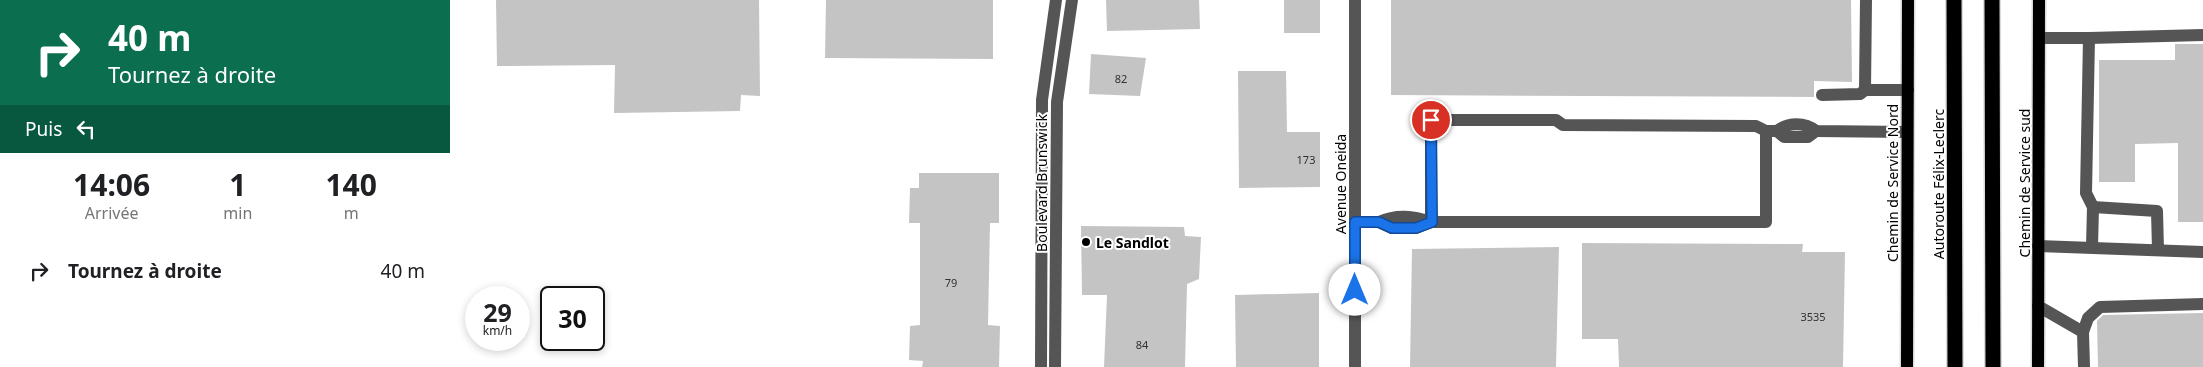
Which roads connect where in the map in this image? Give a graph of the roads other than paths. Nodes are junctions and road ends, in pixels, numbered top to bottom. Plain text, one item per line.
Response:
1 (1056, 0) edge
2 (1072, 0) edge
3 (1355, 0) edge
4 (1866, 0) edge
5 (1908, 0) edge
6 (1954, 0) edge
7 (1992, 0) edge
8 (2039, 0) edge
9 (2203, 35) edge
10 (2039, 38) junction
11 (2088, 38) junction
12 (1865, 90) junction
13 (1908, 90) junction
14 (1822, 96) dead end
15 (1771, 131) junction
16 (1908, 132) junction
17 (2093, 207) junction
18 (1355, 222) junction
19 (1432, 222) junction
20 (2038, 246) junction
21 (2092, 247) junction
22 (2158, 250) junction
23 (2203, 252) edge
24 (2203, 304) edge
25 (2038, 306) junction
26 (2083, 332) junction
27 (1041, 367) edge
28 (1055, 367) edge
29 (1355, 367) edge
30 (1907, 367) edge
31 (1955, 367) edge
32 (1993, 367) edge
33 (2038, 367) edge
34 (2084, 367) edge

1 - 27 street, Boulevard Brunswick
2 - 28 street, Boulevard Brunswick
3 - 18 street, Avenue Oneida
4 - 12 street
5 - 13 main road, Chemin de Service Nord
6 - 31 highway, Autoroute Félix-Leclerc
7 - 32 highway
8 - 10 main road, Chemin de Service sud
9 - 11 street
10 - 11 street
10 - 20 main road, Chemin de Service sud
11 - 17 street
12 - 13 street
12 - 14 street
13 - 16 main road, Chemin de Service Nord
15 - 16 street
15 - 19 street
15 - 19 street
16 - 30 main road, Chemin de Service Nord
17 - 21 street
17 - 22 street
18 - 19 street
18 - 29 street, Avenue Oneida
20 - 21 street
20 - 25 main road, Chemin de Service sud
21 - 22 street
22 - 23 street
24 - 26 street
25 - 26 street
25 - 33 main road, Chemin de Service sud
26 - 34 street

